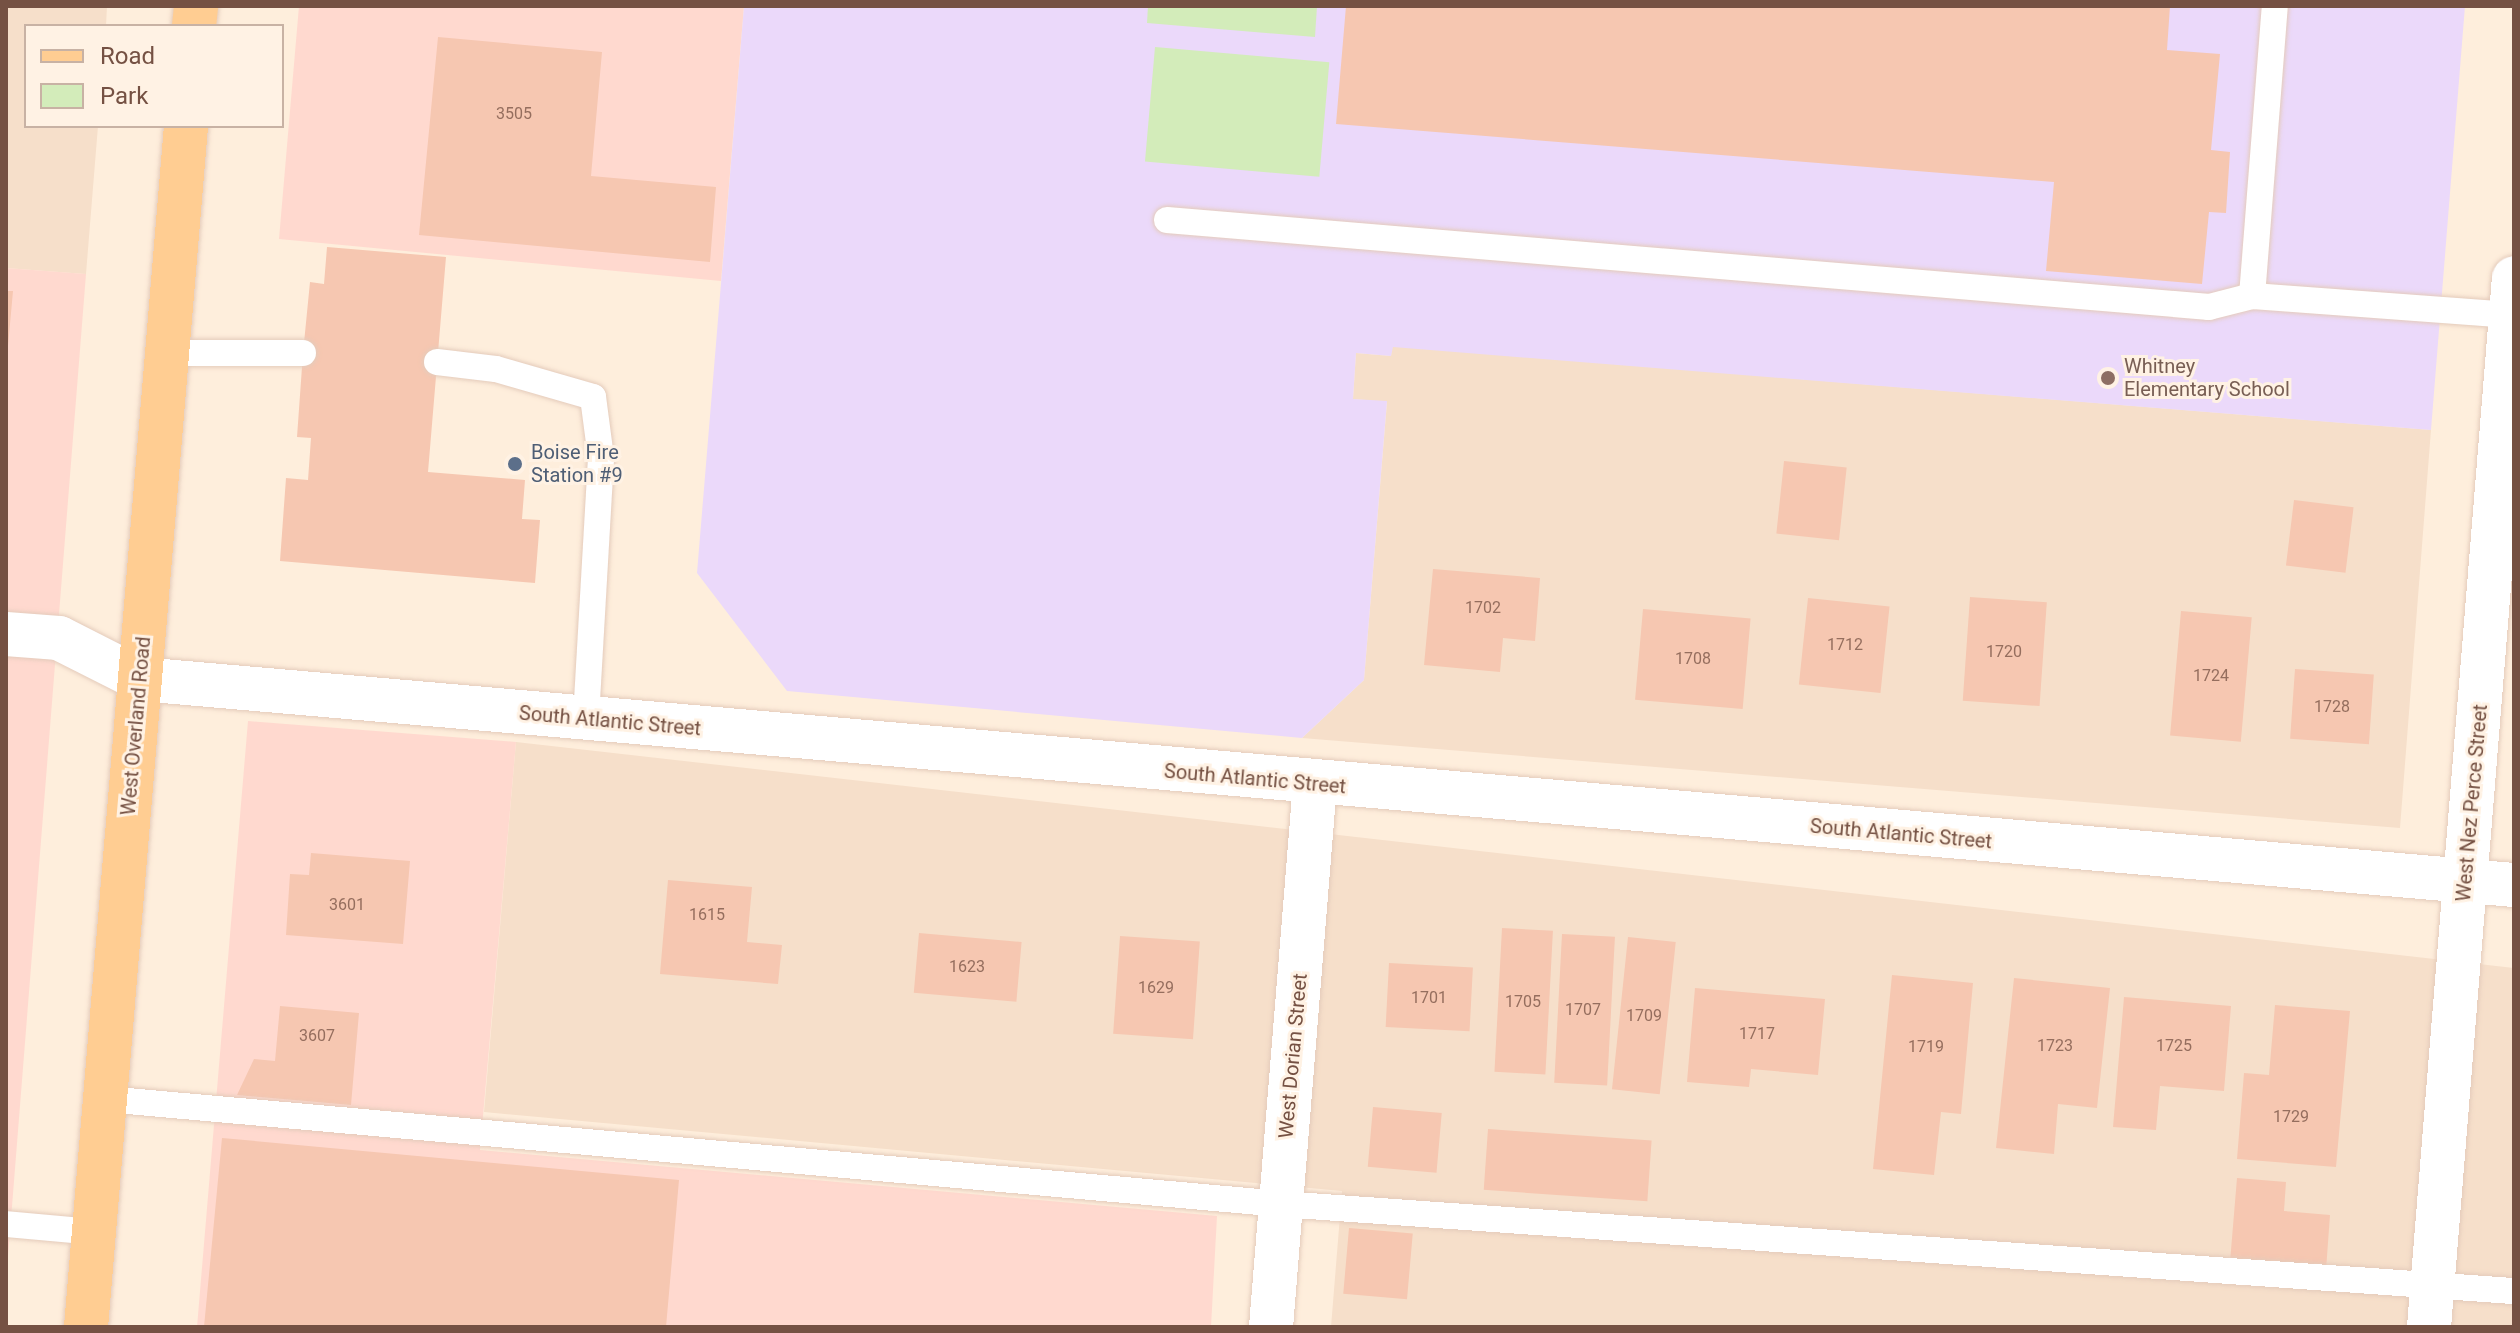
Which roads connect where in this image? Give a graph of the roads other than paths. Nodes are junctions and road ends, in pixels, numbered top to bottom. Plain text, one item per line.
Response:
1 (2275, 6) edge
2 (186, 128) edge
3 (1167, 220) dead end
4 (2252, 296) junction
5 (2512, 297) edge
6 (166, 353) junction
7 (303, 353) dead end
8 (437, 362) dead end
9 (2506, 470) edge
10 (6, 634) edge
11 (140, 679) junction
12 (586, 719) junction
13 (1315, 784) junction
14 (2465, 881) junction
15 (2514, 885) edge
16 (105, 1099) junction
17 (1281, 1204) junction
18 (6, 1224) edge
19 (94, 1232) junction
20 (2514, 1291) edge
21 (2431, 1306) edge
22 (86, 1327) edge
23 (1271, 1327) edge

1 - 4 lane
2 - 6 main road, West Overland Road
3 - 4 lane
4 - 5 lane
5 - 9 street, West Nez Perce Street
6 - 7 lane
6 - 11 main road, West Overland Road
8 - 12 lane
9 - 14 street, West Nez Perce Street
10 - 11 street, South Atlantic Street
11 - 12 street, South Atlantic Street
11 - 16 main road, West Overland Road
12 - 13 street, South Atlantic Street
13 - 14 street, South Atlantic Street
13 - 17 street, West Dorian Street
14 - 15 street, South Atlantic Street
14 - 21 street, West Nez Perce Street
16 - 17 lane
16 - 19 main road, West Overland Road
17 - 21 lane
17 - 23 street, West Dorian Street
18 - 19 lane
19 - 22 main road, West Overland Road
20 - 21 lane

